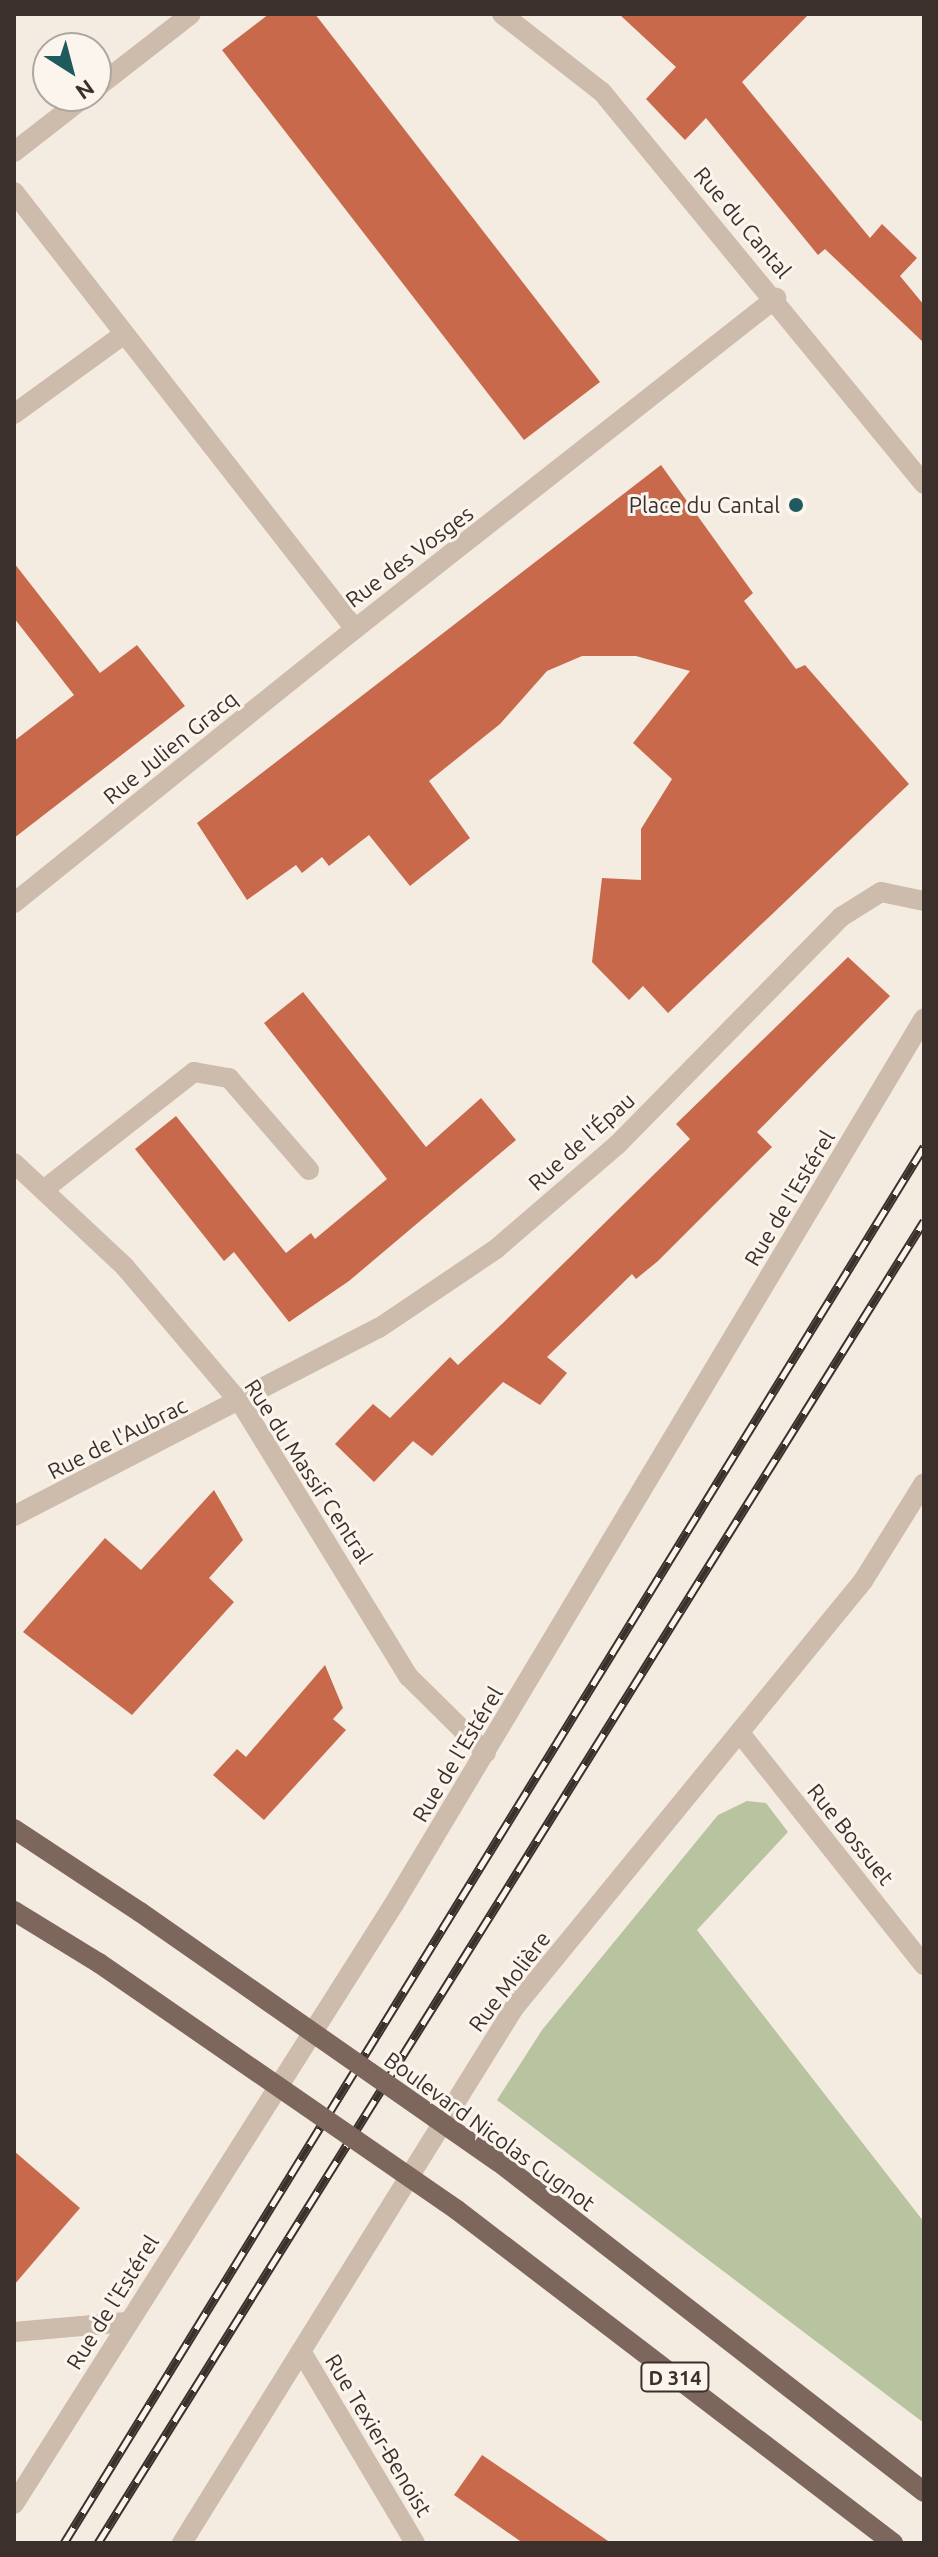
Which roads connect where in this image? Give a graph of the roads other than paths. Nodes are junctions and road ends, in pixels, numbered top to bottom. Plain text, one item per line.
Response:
1 (191, 14) edge
2 (502, 14) edge
3 (112, 76) edge
4 (65, 112) edge
5 (14, 152) edge
6 (14, 192) edge
7 (776, 298) junction
8 (124, 334) junction
9 (14, 414) edge
10 (924, 484) edge
11 (355, 629) junction
12 (924, 901) edge
13 (14, 903) edge
14 (924, 1018) edge
15 (14, 1163) edge
16 (309, 1170) dead end
17 (46, 1188) junction
18 (242, 1405) junction
19 (924, 1483) edge
20 (14, 1516) edge
21 (740, 1733) junction
22 (486, 1753) junction
23 (14, 1829) edge
24 (14, 1911) edge
25 (924, 1965) edge
26 (127, 2322) junction
27 (14, 2332) edge
28 (301, 2351) junction
29 (924, 2492) edge
30 (14, 2504) edge
31 (182, 2543) edge
32 (415, 2543) edge
33 (893, 2543) edge

1 - 3 street
2 - 7 street, Rue du Cantal
4 - 5 street
6 - 8 street, Rue des Vosges
7 - 10 street, Rue du Cantal
7 - 11 street, Rue des Vosges
8 - 9 street
8 - 11 street, Rue des Vosges
11 - 13 street, Rue Julien Gracq
12 - 18 street, Rue de l'Épau
14 - 22 street, Rue de l'Estérel
15 - 17 street, Rue du Massif Central
16 - 17 street
17 - 18 street, Rue du Massif Central
18 - 20 street, Rue de l'Aubrac
18 - 22 street, Rue du Massif Central
19 - 21 street, Rue Molière
21 - 25 street, Rue Bossuet
21 - 28 street, Rue Molière
22 - 26 street, Rue de l'Estérel
23 - 29 main road, Boulevard Nicolas Cugnot / D 314, bridge
24 - 33 main road, D 314, bridge
26 - 27 street
26 - 30 street, Rue de l'Estérel
28 - 31 street, Rue Molière
28 - 32 street, Rue Texier-Benoist

